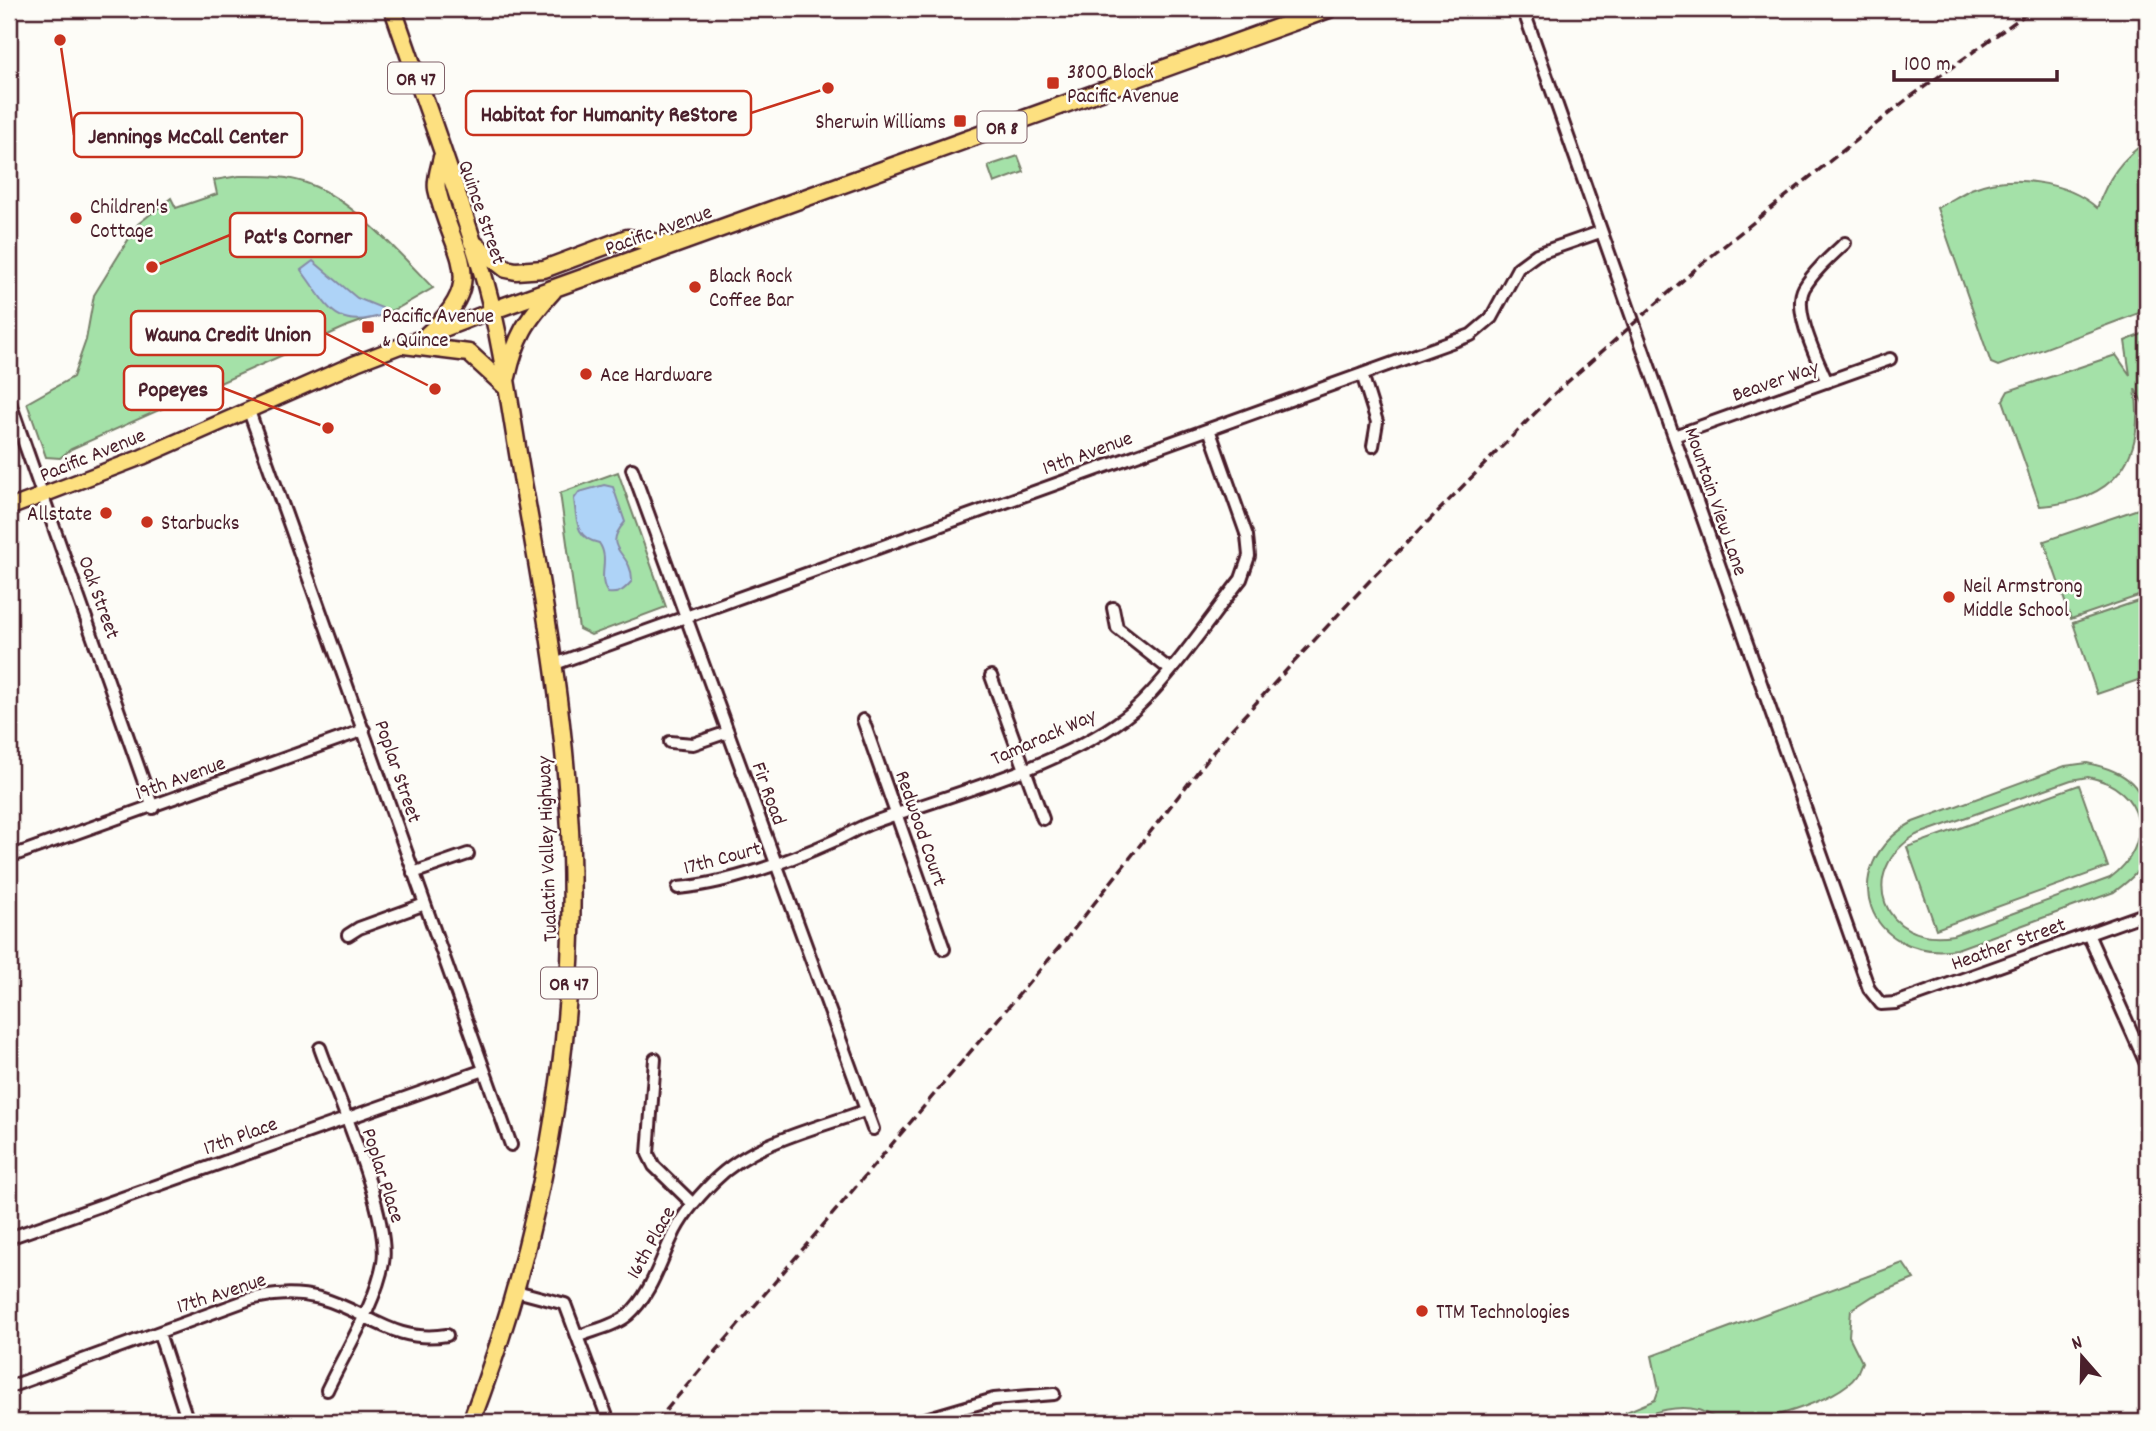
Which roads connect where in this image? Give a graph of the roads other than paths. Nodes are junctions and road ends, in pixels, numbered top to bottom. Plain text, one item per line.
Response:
1 (393, 9) edge
2 (1329, 9) edge
3 (1523, 9) edge
4 (442, 155) junction
5 (1600, 232) junction
6 (471, 241) junction
7 (1845, 243) dead end
8 (674, 245) junction
9 (555, 288) junction
10 (491, 311) junction
11 (427, 335) junction
12 (404, 345) junction
13 (1890, 359) dead end
14 (1362, 374) junction
15 (1827, 382) junction
16 (505, 386) junction
17 (9, 400) edge
18 (248, 411) junction
19 (1209, 429) junction
20 (1674, 436) junction
21 (1373, 446) dead end
22 (632, 469) dead end
23 (43, 496) junction
24 (9, 508) edge
25 (1113, 608) dead end
26 (685, 617) junction
27 (552, 665) junction
28 (1169, 669) junction
29 (991, 676) dead end
30 (863, 720) dead end
31 (364, 730) junction
32 (728, 732) junction
33 (670, 742) dead end
34 (1024, 768) junction
35 (153, 808) junction
36 (896, 814) junction
37 (1043, 819) dead end
38 (468, 854) dead end
39 (9, 858) edge
40 (775, 863) junction
41 (413, 873) junction
42 (678, 888) dead end
43 (425, 904) junction
44 (2147, 913) edge
45 (2088, 934) junction
46 (348, 935) dead end
47 (944, 949) dead end
48 (1881, 1004) joint
49 (320, 1048) dead end
50 (654, 1059) dead end
51 (2147, 1066) edge
52 (484, 1070) junction
53 (867, 1110) junction
54 (345, 1118) junction
55 (873, 1129) dead end
56 (511, 1145) dead end
57 (693, 1204) junction
58 (9, 1238) edge
59 (516, 1291) junction
60 (362, 1317) junction
61 (159, 1333) junction
62 (447, 1335) dead end
63 (579, 1336) junction
64 (9, 1387) edge
65 (327, 1390) dead end
66 (1054, 1394) dead end
67 (188, 1422) edge
68 (471, 1422) edge
69 (609, 1422) edge
70 (915, 1422) edge

1 - 4 highway, Quince Street / OR 47
2 - 8 highway, Pacific Avenue / OR 8
3 - 5 street, Mountain View Lane
4 - 6 highway, Quince Street / OR 47
4 - 11 highway
5 - 14 street, 19th Avenue
5 - 20 street, Mountain View Lane
6 - 8 highway
6 - 10 highway, Quince Street / OR 47
7 - 15 street
8 - 9 highway, Pacific Avenue / OR 8
9 - 10 highway, Pacific Avenue / OR 8
9 - 16 highway
10 - 11 main road, Pacific Avenue / OR 8
10 - 16 highway, Tualatin Valley Highway / OR 47
11 - 12 main road, Pacific Avenue / OR 8
12 - 16 highway
12 - 18 main road, Pacific Avenue / OR 8
13 - 15 street, Beaver Way
14 - 19 street, 19th Avenue
14 - 21 street
15 - 20 street, Beaver Way
16 - 27 highway, Tualatin Valley Highway / OR 47
17 - 23 street, Oak Street
18 - 23 main road, Pacific Avenue / OR 8
18 - 31 street, Poplar Street
19 - 26 street, 19th Avenue
19 - 28 street, Tamarack Way
20 - 48 street, Mountain View Lane
22 - 26 street, Fir Road
23 - 24 main road, Pacific Avenue / OR 8
23 - 35 street, Oak Street
25 - 28 street
26 - 27 street, 19th Avenue
26 - 32 street, Fir Road
27 - 59 highway, Tualatin Valley Highway / OR 47
28 - 34 street, Tamarack Way
29 - 34 street
30 - 36 street, Redwood Court
31 - 35 street, 19th Avenue
31 - 41 street, Poplar Street
32 - 33 street
32 - 40 street, Fir Road
34 - 36 street, Tamarack Way
34 - 37 street
35 - 39 street, 19th Avenue
36 - 40 street, Tamarack Way
36 - 47 street, Redwood Court
38 - 41 street
40 - 42 street, 17th Court
40 - 53 street, Fir Road
41 - 43 street, Poplar Street
43 - 46 street
43 - 52 street, Poplar Street
44 - 45 street, Heather Street
45 - 48 street, Heather Street
45 - 51 street
49 - 54 street, Poplar Place
50 - 57 street
52 - 54 street, 17th Place
52 - 56 street, Poplar Street
53 - 55 street, Fir Road
53 - 57 street, 16th Place
54 - 58 street, 17th Place
54 - 60 street, Poplar Place
57 - 63 street, 16th Place
59 - 63 street
59 - 68 highway, Tualatin Valley Highway / OR 47
60 - 61 street, 17th Avenue
60 - 62 street, 17th Avenue
60 - 65 street, Poplar Place
61 - 64 street, 17th Avenue
61 - 67 street
63 - 69 street
66 - 70 street

